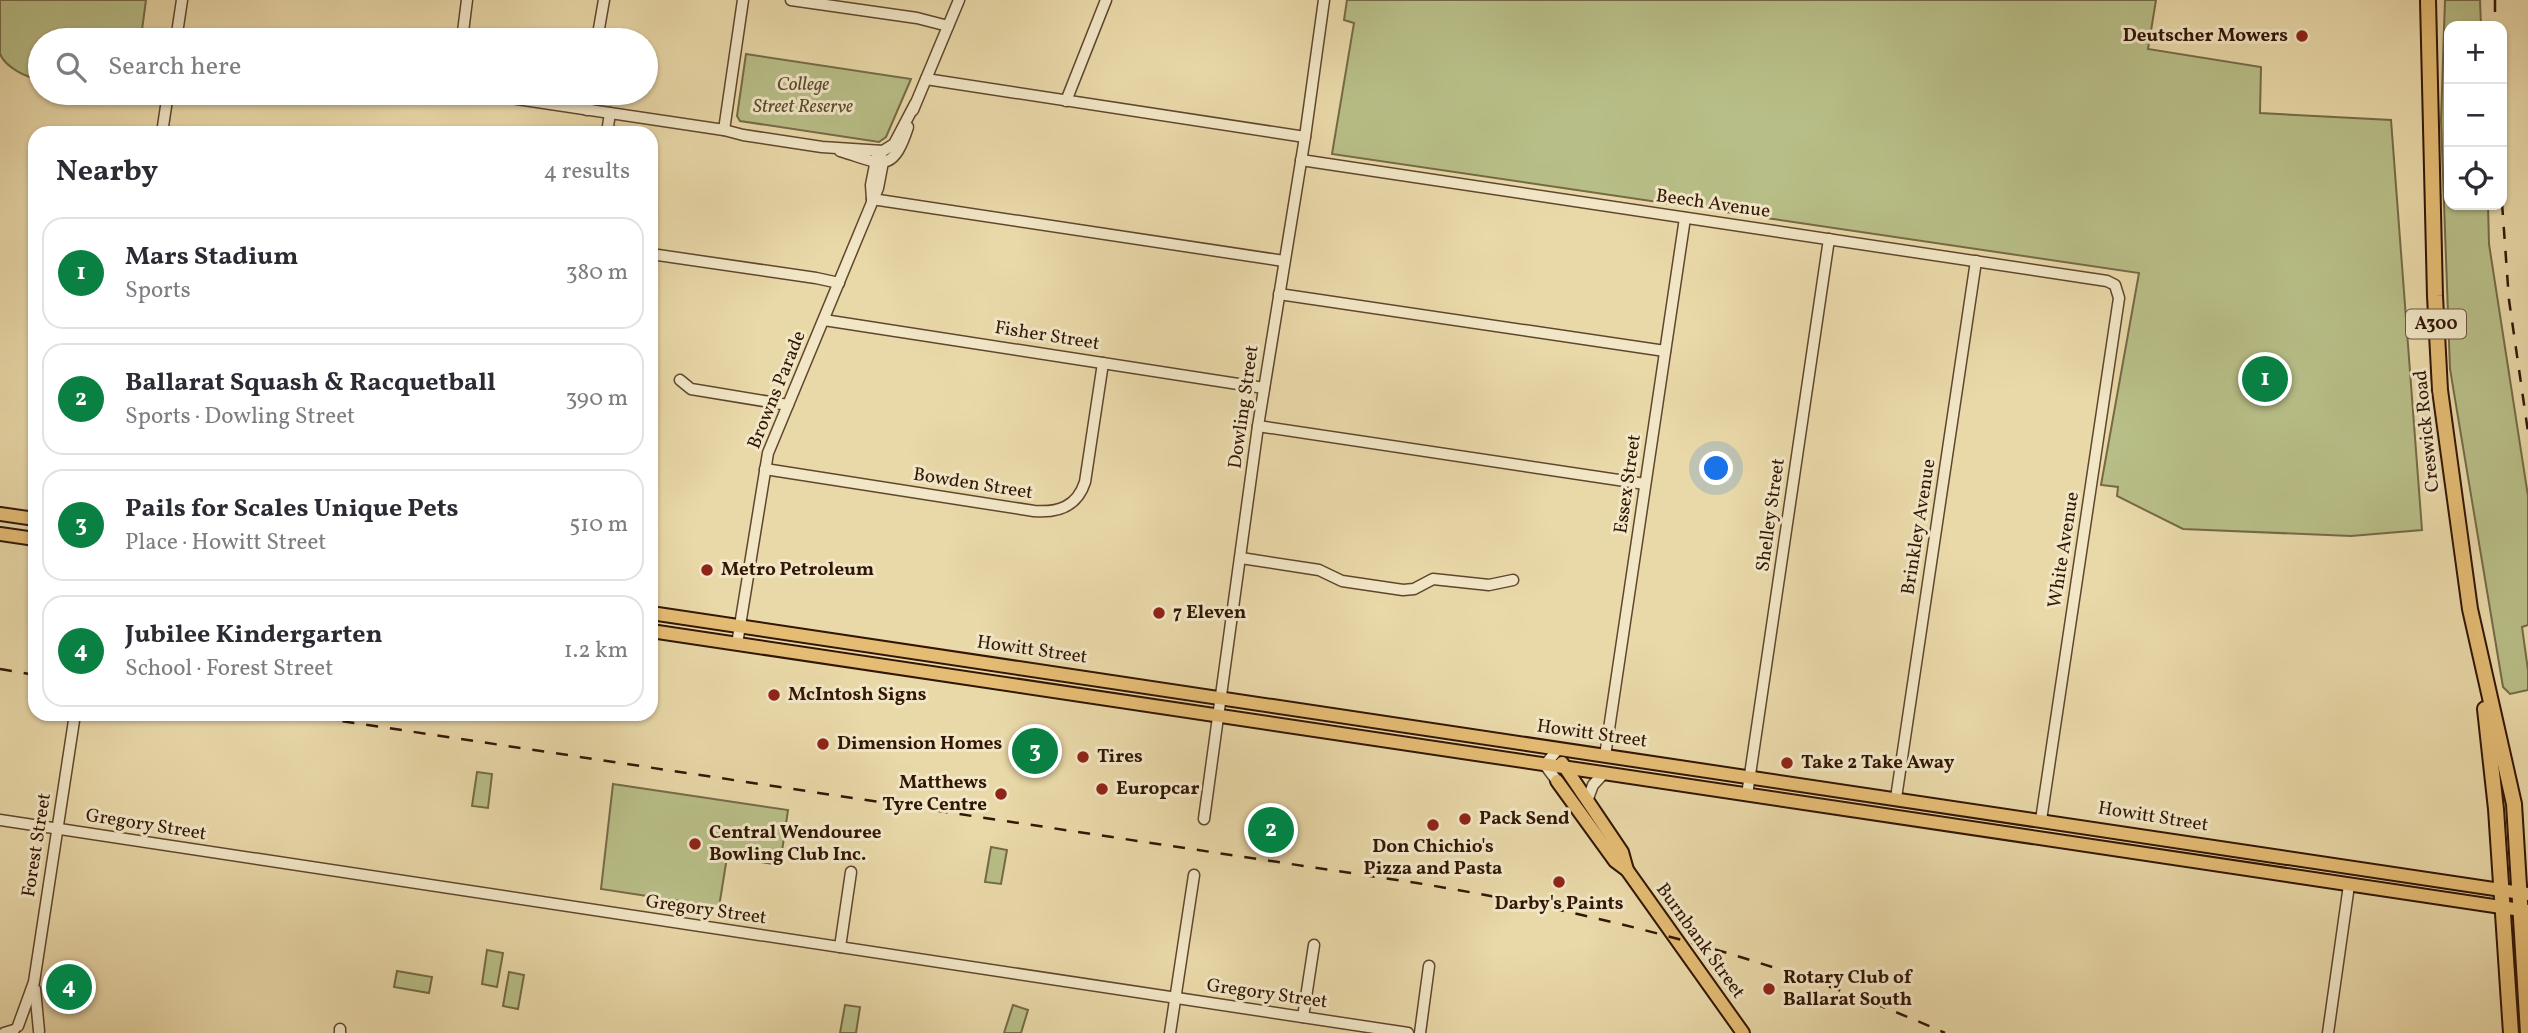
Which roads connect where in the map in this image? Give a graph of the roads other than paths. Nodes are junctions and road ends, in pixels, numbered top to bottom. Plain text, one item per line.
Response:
1 (182, 0) edge
2 (467, 0) edge
3 (604, 0) edge
4 (743, 0) edge
5 (792, 0) edge
6 (959, 0) edge
7 (1107, 0) edge
8 (1324, 0) edge
9 (2428, 0) edge
10 (948, 26) junction
11 (178, 28) edge
12 (463, 28) edge
13 (599, 28) edge
14 (926, 79) junction
15 (1066, 101) junction
16 (166, 105) edge
17 (554, 105) edge
18 (588, 105) edge
19 (587, 110) junction
20 (610, 113) junction
21 (163, 126) edge
22 (608, 126) edge
23 (724, 130) junction
24 (1305, 137) junction
25 (879, 158) junction
26 (1301, 160) junction
27 (872, 199) junction
28 (1685, 218) junction
29 (1829, 239) junction
30 (658, 255) edge
31 (1284, 261) junction
32 (1976, 261) junction
33 (839, 283) junction
34 (2117, 287) joint
35 (1279, 294) junction
36 (824, 320) junction
37 (1665, 351) junction
38 (1103, 363) junction
39 (680, 380) dead end
40 (1264, 388) junction
41 (788, 405) junction
42 (1258, 426) junction
43 (765, 469) junction
44 (1645, 484) junction
45 (0, 514) edge
46 (28, 518) edge
47 (0, 534) edge
48 (28, 538) edge
49 (1241, 558) junction
50 (1513, 580) dead end
51 (658, 613) edge
52 (740, 626) junction
53 (658, 632) edge
54 (737, 644) junction
55 (2478, 645) junction
56 (1221, 697) junction
57 (1218, 717) junction
58 (74, 721) edge
59 (1434, 730) junction
60 (1431, 747) junction
61 (1558, 749) junction
62 (1605, 756) junction
63 (1545, 765) junction
64 (1563, 767) junction
65 (1604, 773) junction
66 (1749, 777) junction
67 (1557, 781) joint
68 (1747, 795) junction
69 (1896, 798) junction
70 (1587, 802) junction
71 (1204, 819) dead end
72 (0, 820) edge
73 (2041, 820) junction
74 (57, 829) junction
75 (1626, 870) junction
76 (851, 872) dead end
77 (1194, 875) dead end
78 (2349, 885) junction
79 (2501, 890) junction
80 (2523, 893) edge
81 (2503, 908) junction
82 (2524, 911) edge
83 (1314, 945) dead end
84 (841, 947) junction
85 (1429, 967) dead end
86 (34, 982) junction
87 (1175, 998) junction
88 (1303, 1017) junction
89 (12, 1030) edge
90 (40, 1032) edge
91 (1170, 1033) edge
92 (1408, 1033) edge
93 (1420, 1033) edge
94 (1743, 1033) edge
95 (2328, 1033) edge
96 (2511, 1033) edge
97 (2528, 1033) edge

1 - 11 street
2 - 12 street
3 - 13 street
4 - 23 street
5 - 10 street
6 - 10 street
7 - 15 street
8 - 24 street, Dowling Street
9 - 55 highway, Creswick Road / A300
10 - 14 street
14 - 15 street
14 - 25 street
15 - 24 street
16 - 21 street
17 - 19 street
18 - 19 street
19 - 20 street
20 - 22 street
20 - 23 street
23 - 25 street
24 - 26 street, Dowling Street
25 - 27 street, Browns Parade
26 - 28 street, Beech Avenue
26 - 31 street, Dowling Street
27 - 31 street
27 - 33 street, Browns Parade
28 - 29 street, Beech Avenue
28 - 37 street, Essex Street
29 - 32 street, Beech Avenue
29 - 66 street, Shelley Street
30 - 33 street
31 - 35 street, Dowling Street
32 - 34 street, Beech Avenue
32 - 69 street, Brinkley Avenue
33 - 36 street, Browns Parade
34 - 73 street, White Avenue
35 - 37 street
35 - 40 street, Dowling Street
36 - 38 street, Fisher Street
36 - 41 street, Browns Parade
37 - 44 street, Essex Street
38 - 40 street, Fisher Street
38 - 43 street, Bowden Street
39 - 41 street
40 - 42 street, Dowling Street
41 - 43 street, Browns Parade
42 - 44 street
42 - 49 street, Dowling Street
43 - 52 street, Browns Parade
44 - 62 street, Essex Street
45 - 46 main road
47 - 48 main road
49 - 50 street
49 - 56 street, Dowling Street
51 - 52 main road, Howitt Street
52 - 54 street, Browns Parade
52 - 56 main road, Howitt Street
53 - 54 main road, Howitt Street
54 - 57 main road, Howitt Street
55 - 79 highway, Creswick Road / A300
55 - 80 highway, Creswick Road / A300
56 - 57 street, Dowling Street
56 - 59 main road, Howitt Street
57 - 60 main road, Howitt Street
57 - 71 street, Dowling Street
58 - 74 street, Forest Street
59 - 60 main road
59 - 61 main road, Howitt Street
60 - 63 main road, Howitt Street
61 - 62 main road, Howitt Street
61 - 63 street
61 - 64 main road, Burnbank Street
62 - 66 main road, Howitt Street
63 - 64 main road, Howitt Street
63 - 67 street, Burnbank Street
64 - 65 main road, Howitt Street
64 - 70 main road, Burnbank Street
65 - 68 main road, Howitt Street
65 - 70 street
66 - 68 street, Shelley Street
66 - 69 main road, Howitt Street
67 - 75 main road, Burnbank Street
68 - 78 main road, Howitt Street
69 - 73 main road, Howitt Street
70 - 75 main road, Burnbank Street
72 - 74 street, Gregory Street
73 - 79 main road, Howitt Street
74 - 84 street, Gregory Street
74 - 86 street, Forest Street
75 - 94 main road, Burnbank Street
76 - 84 street
77 - 87 street
78 - 81 main road, Howitt Street
78 - 95 street
79 - 80 main road, Howitt Street
79 - 81 highway, Creswick Road / A300
80 - 82 highway, Creswick Road / A300
81 - 82 main road, Howitt Street
81 - 96 highway, Creswick Road / A300
82 - 97 highway, Creswick Road / A300
83 - 88 street
84 - 87 street, Gregory Street
85 - 93 street
86 - 89 street, Forest Street
86 - 90 street, Forest Street
87 - 88 street, Gregory Street
87 - 91 street
88 - 92 street, Gregory Street
89 - 90 street

